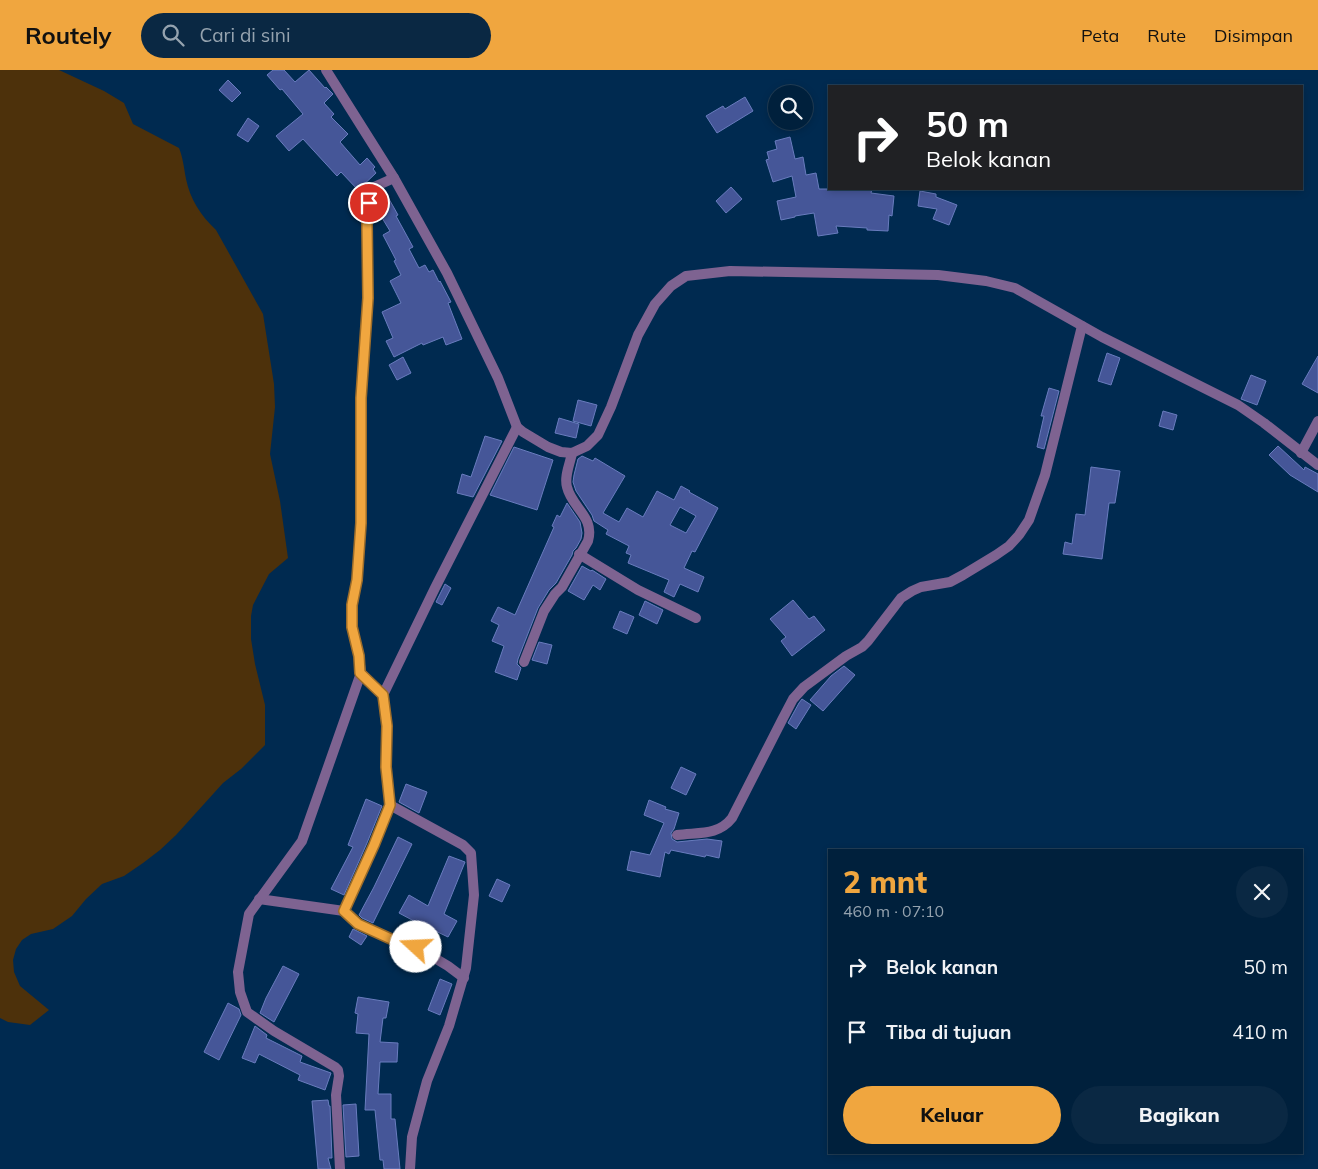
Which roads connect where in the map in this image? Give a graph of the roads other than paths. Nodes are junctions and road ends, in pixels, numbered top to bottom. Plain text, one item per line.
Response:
1 (326, 70) edge
2 (394, 178) junction
3 (1082, 326) junction
4 (1318, 421) edge
5 (517, 427) junction
6 (572, 452) junction
7 (1301, 453) junction
8 (1318, 465) edge
9 (579, 554) junction
10 (696, 618) dead end
11 (524, 662) dead end
12 (360, 673) junction
13 (383, 695) junction
14 (390, 805) junction
15 (677, 835) dead end
16 (259, 899) junction
17 (344, 911) junction
18 (464, 978) junction
19 (340, 1169) edge
20 (410, 1169) edge

1 - 2 street
2 - 5 street
2 - 12 street
3 - 6 street
3 - 7 street
3 - 15 street
4 - 7 street
5 - 6 street
5 - 13 street
6 - 9 street
7 - 8 street
9 - 10 street
9 - 11 street
12 - 13 street
12 - 16 street
13 - 14 street
14 - 17 street
14 - 18 street
16 - 17 street
16 - 19 street
17 - 18 street
18 - 20 street

